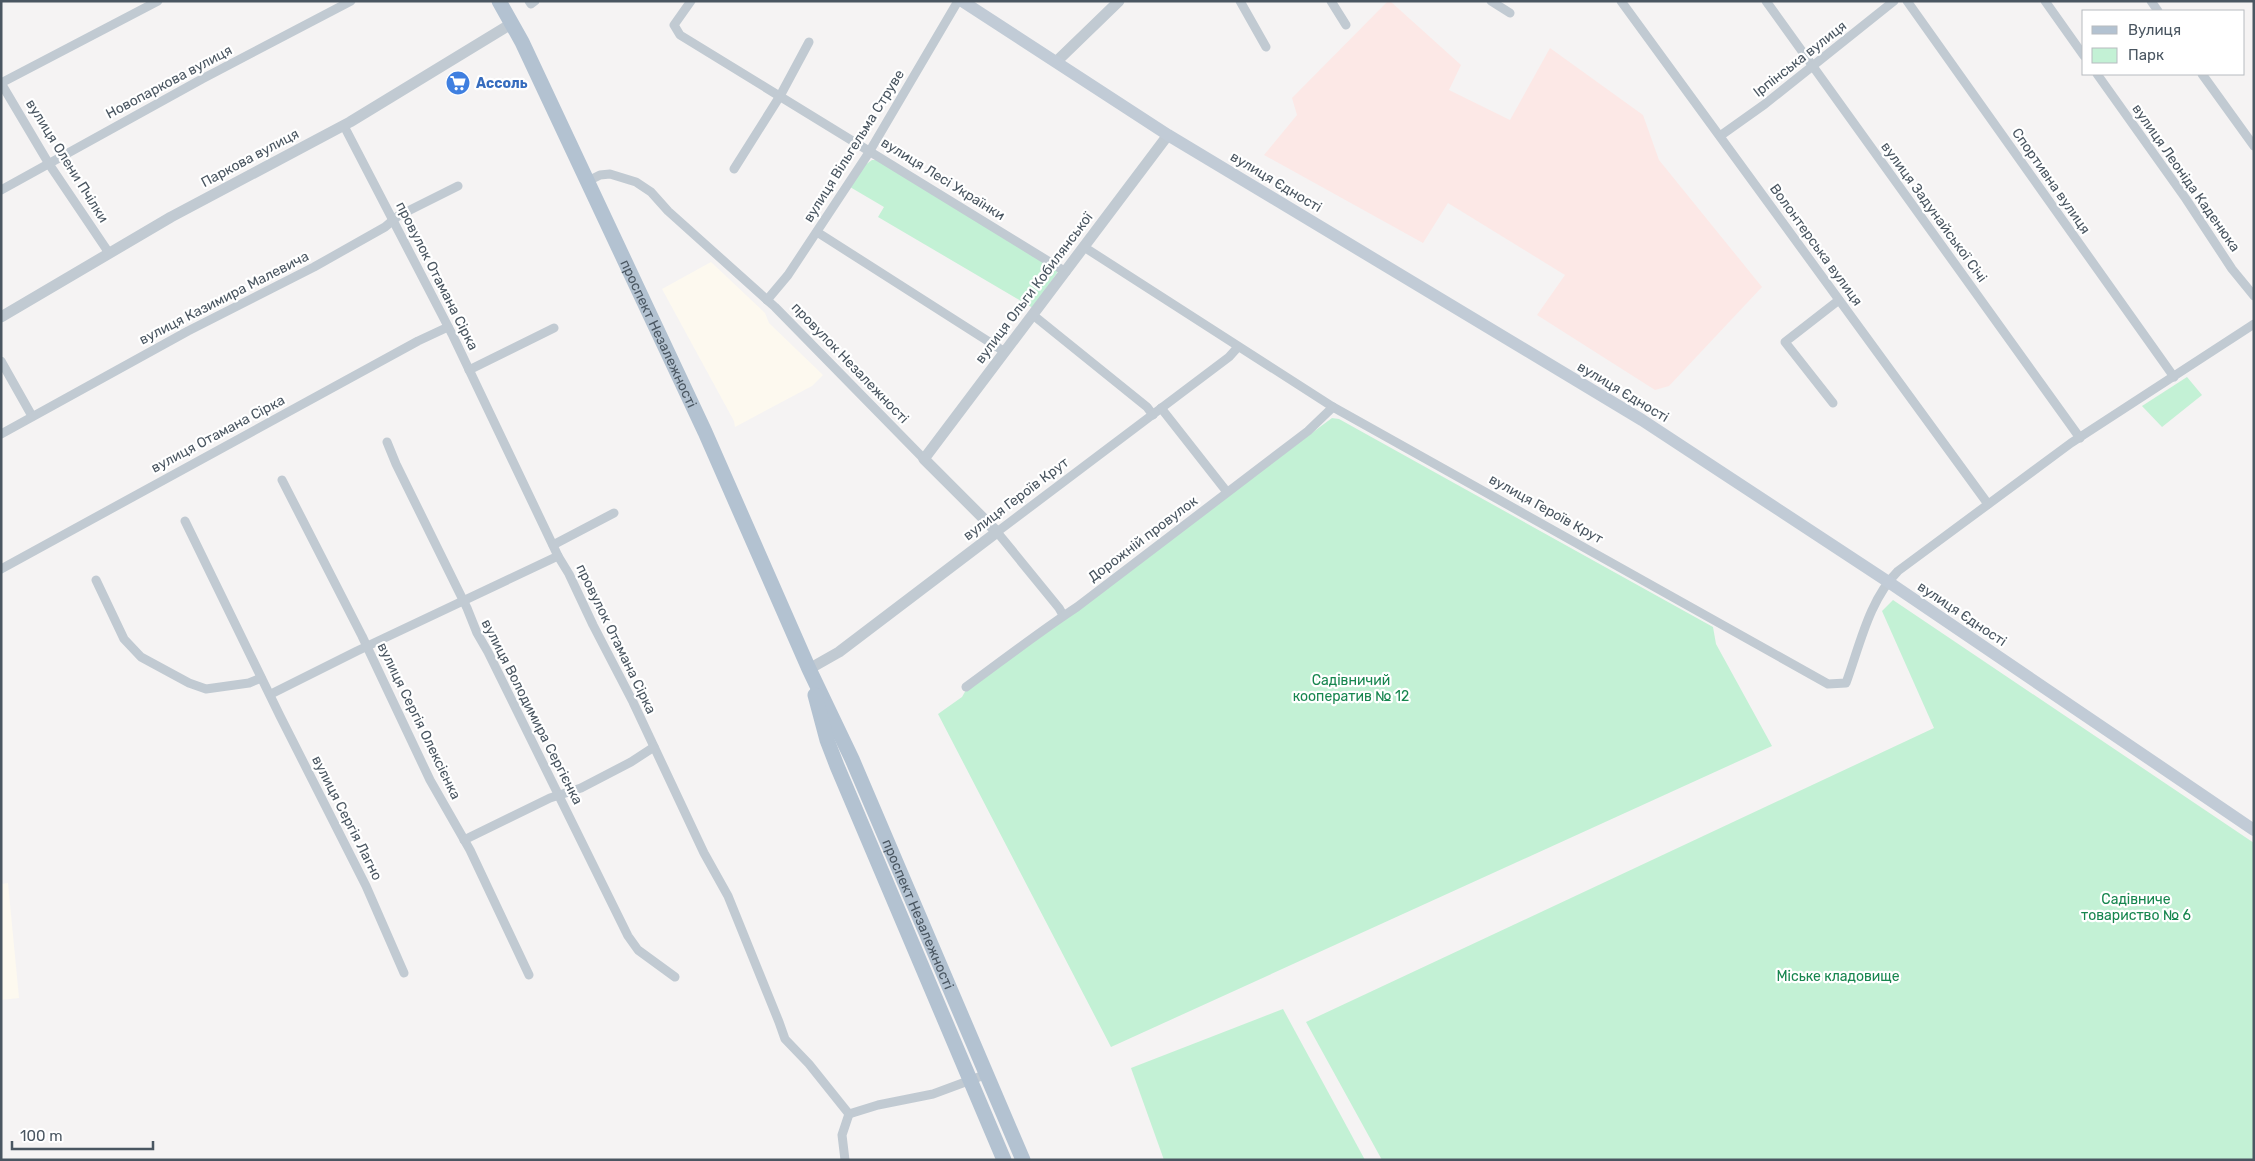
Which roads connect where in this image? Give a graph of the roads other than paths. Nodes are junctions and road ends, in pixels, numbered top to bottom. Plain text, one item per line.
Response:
1 (158, 1) edge
2 (351, 1) edge
3 (499, 1) edge
4 (529, 1) edge
5 (535, 1) edge
6 (691, 1) edge
7 (958, 1) edge
8 (962, 1) edge
9 (1119, 1) edge
10 (1240, 1) edge
11 (1331, 1) edge
12 (1491, 1) edge
13 (1622, 1) edge
14 (1766, 1) edge
15 (1894, 1) edge
16 (1907, 1) edge
17 (2045, 1) edge
18 (1510, 12) dead end
19 (511, 24) junction
20 (1346, 25) dead end
21 (809, 42) dead end
22 (1266, 47) dead end
23 (2082, 53) edge
24 (1056, 62) junction
25 (1812, 67) junction
26 (2097, 75) edge
27 (2203, 75) edge
28 (1, 83) edge
29 (780, 96) junction
30 (344, 126) junction
31 (1168, 135) junction
32 (1720, 136) junction
33 (2254, 146) edge
34 (870, 150) junction
35 (49, 164) junction
36 (734, 169) dead end
37 (588, 181) junction
38 (458, 186) dead end
39 (1, 190) edge
40 (393, 221) junction
41 (817, 232) junction
42 (1084, 247) junction
43 (109, 254) junction
44 (1066, 272) junction
45 (2254, 296) edge
46 (766, 300) junction
47 (1839, 300) junction
48 (1033, 315) junction
49 (1, 317) edge
50 (2254, 324) edge
51 (448, 327) junction
52 (554, 328) dead end
53 (1238, 346) junction
54 (1005, 352) junction
55 (1, 360) edge
56 (469, 370) junction
57 (2174, 377) junction
58 (1833, 403) dead end
59 (1161, 408) junction
60 (1332, 408) junction
61 (1153, 414) junction
62 (32, 416) junction
63 (1, 434) edge
64 (2080, 438) junction
65 (387, 442) dead end
66 (924, 459) junction
67 (282, 480) dead end
68 (1227, 492) junction
69 (1988, 504) junction
70 (614, 512) dead end
71 (185, 521) dead end
72 (997, 532) junction
73 (553, 545) junction
74 (558, 556) junction
75 (1, 569) edge
76 (96, 580) dead end
77 (1887, 581) junction
78 (462, 601) junction
79 (1062, 615) junction
80 (367, 646) junction
81 (809, 669) junction
82 (261, 678) junction
83 (966, 687) dead end
84 (271, 694) junction
85 (654, 747) junction
86 (850, 753) junction
87 (834, 760) junction
88 (558, 796) junction
89 (2254, 830) edge
90 (464, 840) junction
91 (404, 973) dead end
92 (529, 975) dead end
93 (675, 977) dead end
94 (987, 1074) junction
95 (971, 1081) junction
96 (849, 1114) junction
97 (846, 1160) edge
98 (1004, 1160) edge
99 (1023, 1160) edge

1 - 28 street
2 - 35 street, Новопаркова вулиця
3 - 19 main road, проспект Незалежності
4 - 5 street
6 - 29 street, вулиця Лесі Українки
7 - 34 street, вулиця Вільгельма Струве
8 - 24 main road, вулиця Єдності
9 - 24 street
10 - 22 street
11 - 20 street
12 - 18 street
13 - 32 street, Волонтерська вулиця
14 - 25 street, вулиця Задунайської Січі
15 - 25 street, Ірпінська вулиця
16 - 57 street, Спортивна вулиця
17 - 23 street
19 - 30 street, Паркова вулиця
19 - 37 main road, проспект Незалежності
21 - 29 street
24 - 31 main road, вулиця Єдності
25 - 32 street, Ірпінська вулиця
25 - 64 street, вулиця Задунайської Січі
26 - 45 street, вулиця Леоніда Каденюка
27 - 33 street
28 - 35 street, вулиця Олени Пчілки
29 - 34 street, вулиця Лесі Українки
29 - 36 street
30 - 40 street, провулок Отамана Сірка
30 - 43 street, Паркова вулиця
31 - 42 street, вулиця Ольги Кобилянської
31 - 77 main road, вулиця Єдності
32 - 47 street, Волонтерська вулиця
34 - 41 street, вулиця Вільгельма Струве
34 - 44 street, вулиця Лесі Українки
35 - 39 street, Новопаркова вулиця
35 - 43 street, вулиця Олени Пчілки
37 - 46 street, провулок Незалежності
37 - 81 main road, проспект Незалежності
38 - 40 street, вулиця Казимира Малевича
40 - 51 street, провулок Отамана Сірка
40 - 62 street, вулиця Казимира Малевича
41 - 46 street, вулиця Вільгельма Струве
41 - 54 street
42 - 44 street, вулиця Ольги Кобилянської
42 - 53 street, вулиця Героїв Крут
43 - 49 street, Паркова вулиця
44 - 48 street, вулиця Ольги Кобилянської
46 - 66 street, провулок Незалежності
47 - 58 street
47 - 69 street, Волонтерська вулиця
48 - 54 street, вулиця Ольги Кобилянської
48 - 61 street
50 - 57 street
51 - 56 street, провулок Отамана Сірка
51 - 75 street, вулиця Отамана Сірка
52 - 56 street
53 - 59 street, вулиця Героїв Крут
53 - 60 street, вулиця Героїв Крут
54 - 66 street, вулиця Ольги Кобилянської
55 - 62 street
56 - 73 street, провулок Отамана Сірка
57 - 64 street
59 - 61 street, вулиця Героїв Крут
59 - 68 street
60 - 68 street, Дорожній провулок
60 - 77 street, вулиця Героїв Крут
61 - 72 street, вулиця Героїв Крут
62 - 63 street, вулиця Казимира Малевича
64 - 69 street
65 - 78 street, вулиця Володимира Сергієнка
66 - 72 street, провулок Незалежності
67 - 80 street, вулиця Сергія Олексієнка
68 - 79 street, Дорожній провулок
69 - 77 street
70 - 73 street
71 - 82 street, вулиця Сергія Лагно
72 - 79 street, провулок Незалежності
72 - 81 street, вулиця Героїв Крут
73 - 74 street, провулок Отамана Сірка
74 - 78 street
74 - 85 street, провулок Отамана Сірка
76 - 82 street
77 - 89 main road, вулиця Єдності
78 - 80 street
78 - 88 street, вулиця Володимира Сергієнка
79 - 83 street, Дорожній провулок
80 - 84 street
80 - 90 street, вулиця Сергія Олексієнка
81 - 86 main road, проспект Незалежності
81 - 87 main road, проспект Незалежності
82 - 84 street, вулиця Сергія Лагно
84 - 91 street, вулиця Сергія Лагно
85 - 88 street
85 - 96 street, провулок Отамана Сірка
86 - 87 main road
86 - 94 main road, проспект Незалежності
87 - 95 main road, проспект Незалежності
88 - 90 street
88 - 93 street, вулиця Володимира Сергієнка
90 - 92 street, вулиця Сергія Олексієнка
94 - 95 street
94 - 99 main road, проспект Незалежності
95 - 96 street
95 - 98 main road, проспект Незалежності
96 - 97 street

